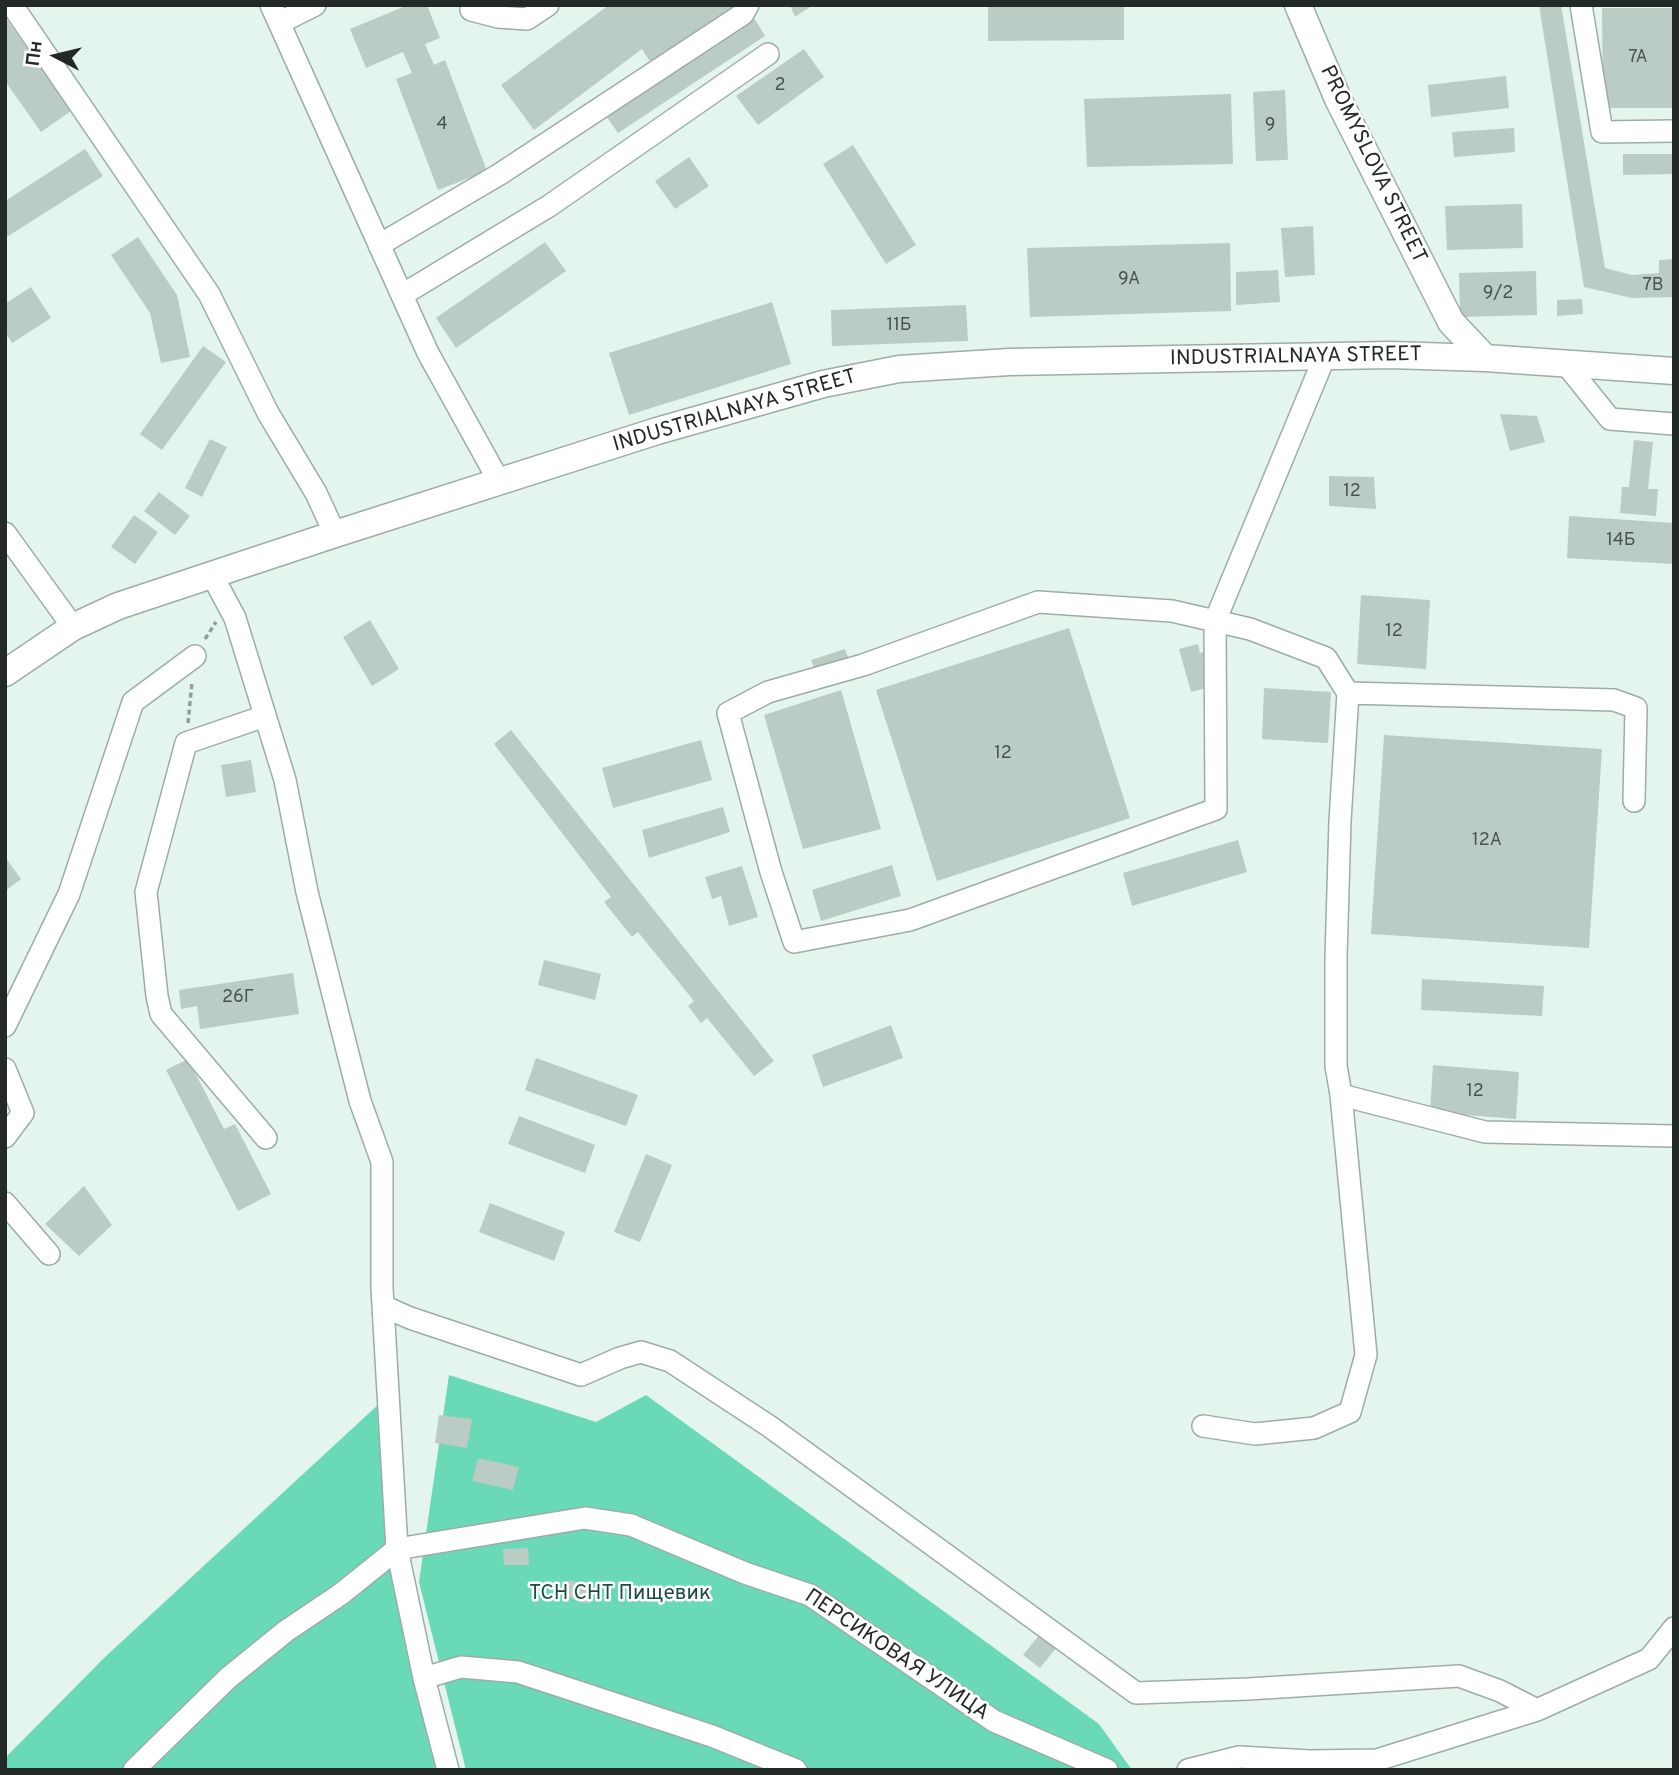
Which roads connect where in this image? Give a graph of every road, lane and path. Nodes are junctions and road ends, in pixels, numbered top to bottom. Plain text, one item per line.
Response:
1 (12, 5) edge
2 (315, 5) edge
3 (548, 5) edge
4 (748, 5) edge
5 (1298, 5) edge
6 (1581, 5) edge
7 (471, 10) dead end
8 (275, 14) edge
9 (768, 54) dead end
10 (1674, 131) edge
11 (379, 245) junction
12 (402, 295) junction
13 (1451, 322) junction
14 (1390, 355) junction
15 (1325, 356) junction
16 (1485, 358) junction
17 (1565, 363) junction
18 (1674, 371) edge
19 (1674, 424) edge
20 (499, 483) junction
21 (5, 533) edge
22 (335, 534) junction
23 (212, 575) junction
24 (1215, 621) junction
25 (73, 627) junction
26 (195, 656) dead end
27 (5, 673) edge
28 (1348, 693) junction
29 (265, 716) junction
30 (1634, 801) dead end
31 (5, 1026) edge
32 (5, 1069) edge
33 (1340, 1095) junction
34 (1674, 1136) edge
35 (5, 1137) edge
36 (266, 1138) dead end
37 (5, 1203) edge
38 (49, 1254) dead end
39 (383, 1306) junction
40 (1203, 1426) dead end
41 (397, 1549) junction
42 (1674, 1628) edge
43 (424, 1678) junction
44 (1537, 1710) junction
45 (134, 1770) edge
46 (448, 1770) edge
47 (796, 1770) edge
48 (1107, 1770) edge
49 (1188, 1770) edge

1 - 22 street
2 - 8 street
3 - 7 street
4 - 11 street
5 - 13 main road, PROMYSLOVA STREET
6 - 10 street
8 - 11 street
9 - 12 street
11 - 12 street
12 - 20 street
13 - 14 main road
13 - 16 main road, PROMYSLOVA STREET
14 - 15 main road, INDUSTRIALNAYA STREET
14 - 16 main road, INDUSTRIALNAYA STREET
15 - 20 main road, INDUSTRIALNAYA STREET
15 - 24 street
16 - 17 main road, INDUSTRIALNAYA STREET
17 - 18 main road, INDUSTRIALNAYA STREET
17 - 19 street
20 - 22 main road, INDUSTRIALNAYA STREET
21 - 25 street
22 - 23 main road, INDUSTRIALNAYA STREET
23 - 25 main road, INDUSTRIALNAYA STREET
23 - 29 street
24 - 24 street
24 - 28 street
25 - 27 main road, INDUSTRIALNAYA STREET
26 - 31 street
28 - 30 street
28 - 33 street
29 - 36 street
29 - 39 street
32 - 35 street
33 - 34 street
33 - 40 street
37 - 38 street
39 - 41 street
39 - 44 street
41 - 43 street
41 - 45 street
41 - 48 street, ПЕРСИКОВАЯ УЛИЦА
42 - 44 street
43 - 46 street
43 - 47 street
44 - 49 street

